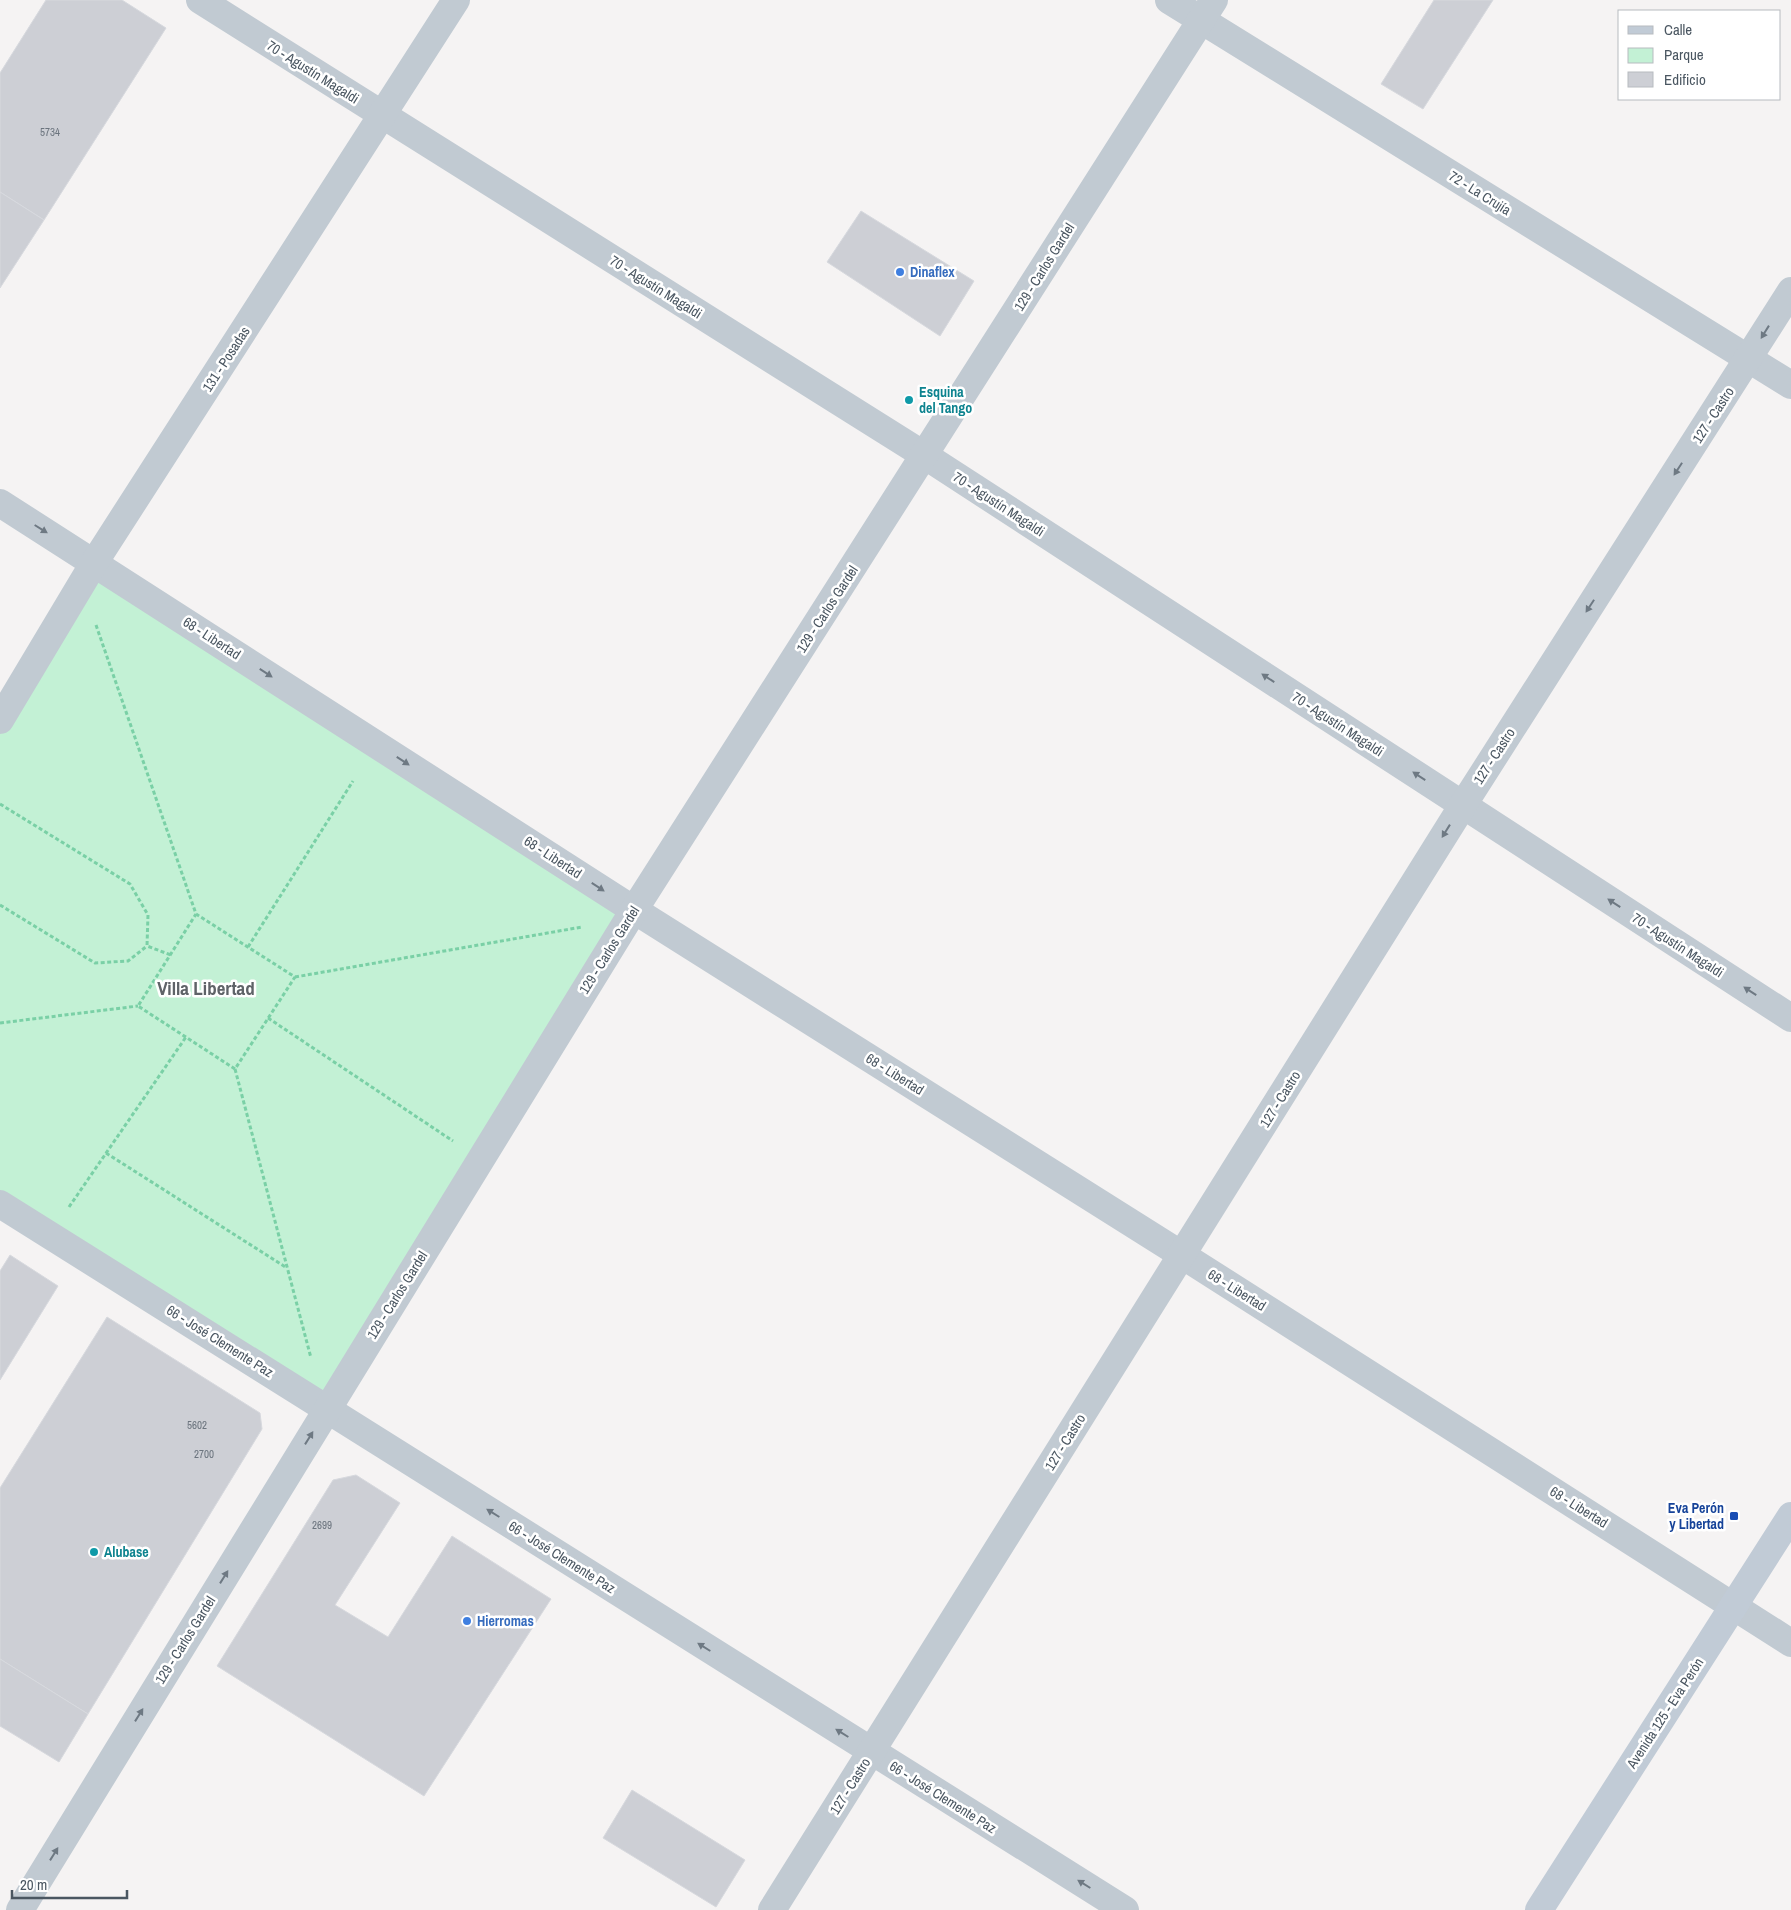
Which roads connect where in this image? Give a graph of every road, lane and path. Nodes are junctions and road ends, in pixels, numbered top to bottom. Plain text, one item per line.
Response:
1 (200, 0) edge
2 (456, 0) edge
3 (1169, 0) edge
4 (1208, 10) edge
5 (382, 115) junction
6 (1791, 291) edge
7 (1748, 359) junction
8 (1791, 385) edge
9 (924, 455) junction
10 (0, 502) edge
11 (94, 563) junction
12 (93, 618) dead end
13 (0, 720) edge
14 (353, 781) dead end
15 (0, 804) edge
16 (1463, 805) junction
17 (0, 905) edge
18 (634, 910) junction
19 (196, 914) junction
20 (587, 926) dead end
21 (146, 946) junction
22 (248, 947) junction
23 (171, 955) junction
24 (295, 977) junction
25 (138, 1006) junction
26 (268, 1018) junction
27 (1791, 1018) edge
28 (0, 1023) edge
29 (186, 1036) junction
30 (235, 1069) junction
31 (106, 1153) junction
32 (480, 1160) junction
33 (0, 1204) edge
34 (50, 1235) junction
35 (1182, 1255) junction
36 (287, 1268) junction
37 (313, 1366) dead end
38 (327, 1409) junction
39 (1791, 1516) edge
40 (1733, 1605) junction
41 (1791, 1643) edge
42 (871, 1752) junction
43 (20, 1910) edge
44 (772, 1910) edge
45 (1125, 1910) edge
46 (1539, 1910) edge

1 - 5 street, 70 - Agustín Magaldi
2 - 5 street, 131 - Posadas
3 - 4 street, 72 - La Crujía
4 - 7 street, 72 - La Crujía
4 - 9 street, 129 - Carlos Gardel
5 - 9 street, 70 - Agustín Magaldi
5 - 11 street, 131 - Posadas
6 -> 7 street, 127 - Castro
7 - 8 street, 72 - La Crujía
7 -> 16 street, 127 - Castro
16 -> 9 street, 70 - Agustín Magaldi
9 - 18 street, 129 - Carlos Gardel
10 -> 11 street, 68 - Libertad
11 - 13 street, 131 - Posadas
11 -> 18 street, 68 - Libertad
12 - 19 path
14 - 22 path
15 - 21 path
27 -> 16 street, 70 - Agustín Magaldi
16 -> 35 street, 127 - Castro
17 - 21 path
18 - 32 street, 129 - Carlos Gardel
18 - 35 street, 68 - Libertad
19 - 22 path
19 - 23 path
20 - 24 path
21 - 23 path
22 - 24 path
23 - 25 path
24 - 26 path
25 - 28 path
25 - 29 path
26 - 30 path
26 - 32 path
29 - 30 path
29 - 31 path
30 - 36 path
31 - 34 path
31 - 36 path
32 - 38 street, 129 - Carlos Gardel
33 - 34 street, 66 - José Clemente Paz
34 - 38 street, 66 - José Clemente Paz
35 - 40 street, 68 - Libertad
35 - 42 street, 127 - Castro
36 - 37 path
42 -> 38 street, 66 - José Clemente Paz
43 -> 38 street, 129 - Carlos Gardel
39 - 40 main road, Avenida 125 - Eva Perón
40 - 41 street, 68 - Libertad
40 - 46 main road, Avenida 125 - Eva Perón
42 - 44 street, 127 - Castro
45 -> 42 street, 66 - José Clemente Paz

